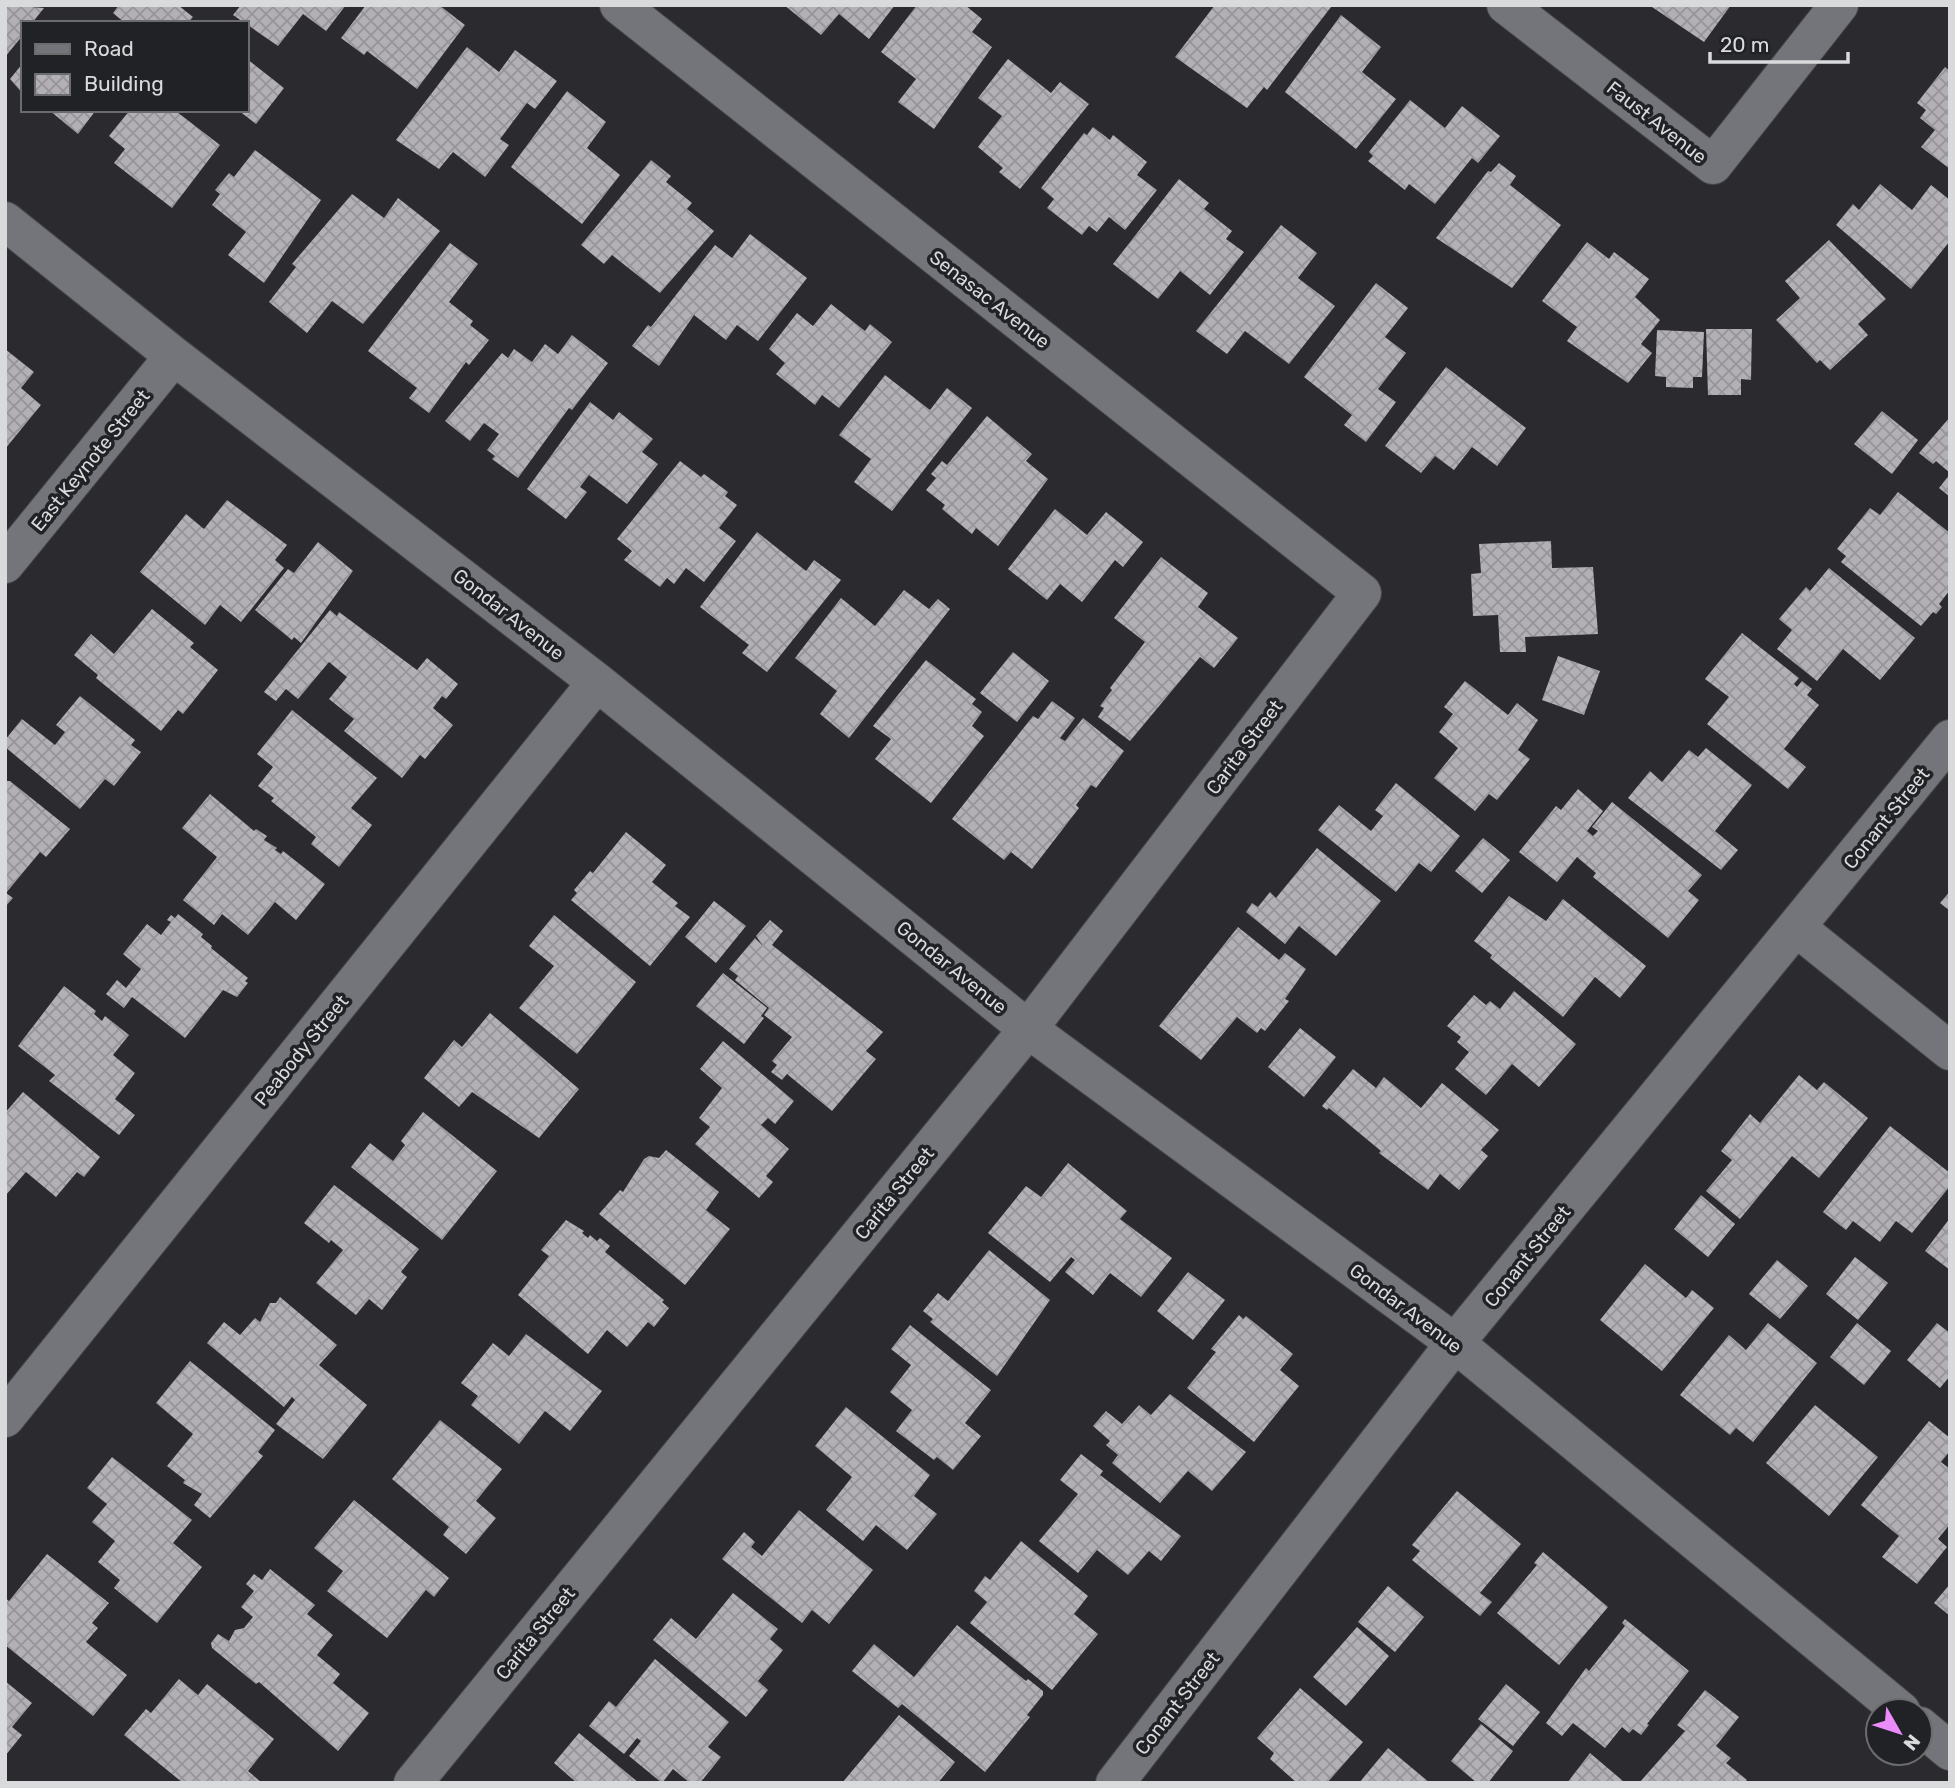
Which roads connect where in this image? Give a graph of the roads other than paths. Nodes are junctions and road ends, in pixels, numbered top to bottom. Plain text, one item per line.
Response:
1 (619, 5) edge
2 (1506, 5) edge
3 (1839, 5) edge
4 (5, 221) edge
5 (174, 356) junction
6 (5, 564) edge
7 (1362, 593) joint
8 (597, 682) junction
9 (1950, 739) edge
10 (1797, 928) junction
11 (1028, 1028) junction
12 (1950, 1051) edge
13 (1455, 1343) junction
14 (5, 1418) edge
15 (1884, 1697) edge
16 (1934, 1738) edge
17 (1950, 1751) edge
18 (1116, 1782) edge
19 (413, 1783) edge

1 - 7 street, Senasac Avenue
2 - 3 street, Faust Avenue
4 - 5 street, Gondar Avenue
5 - 6 street, East Keynote Street
5 - 8 street, Gondar Avenue
7 - 11 street, Carita Street
8 - 11 street, Gondar Avenue
8 - 14 street, Peabody Street
9 - 10 street, Conant Street
10 - 12 street
10 - 13 street, Conant Street
11 - 13 street, Gondar Avenue
11 - 19 street, Carita Street
13 - 15 street, Gondar Avenue
13 - 18 street, Conant Street
16 - 17 street

